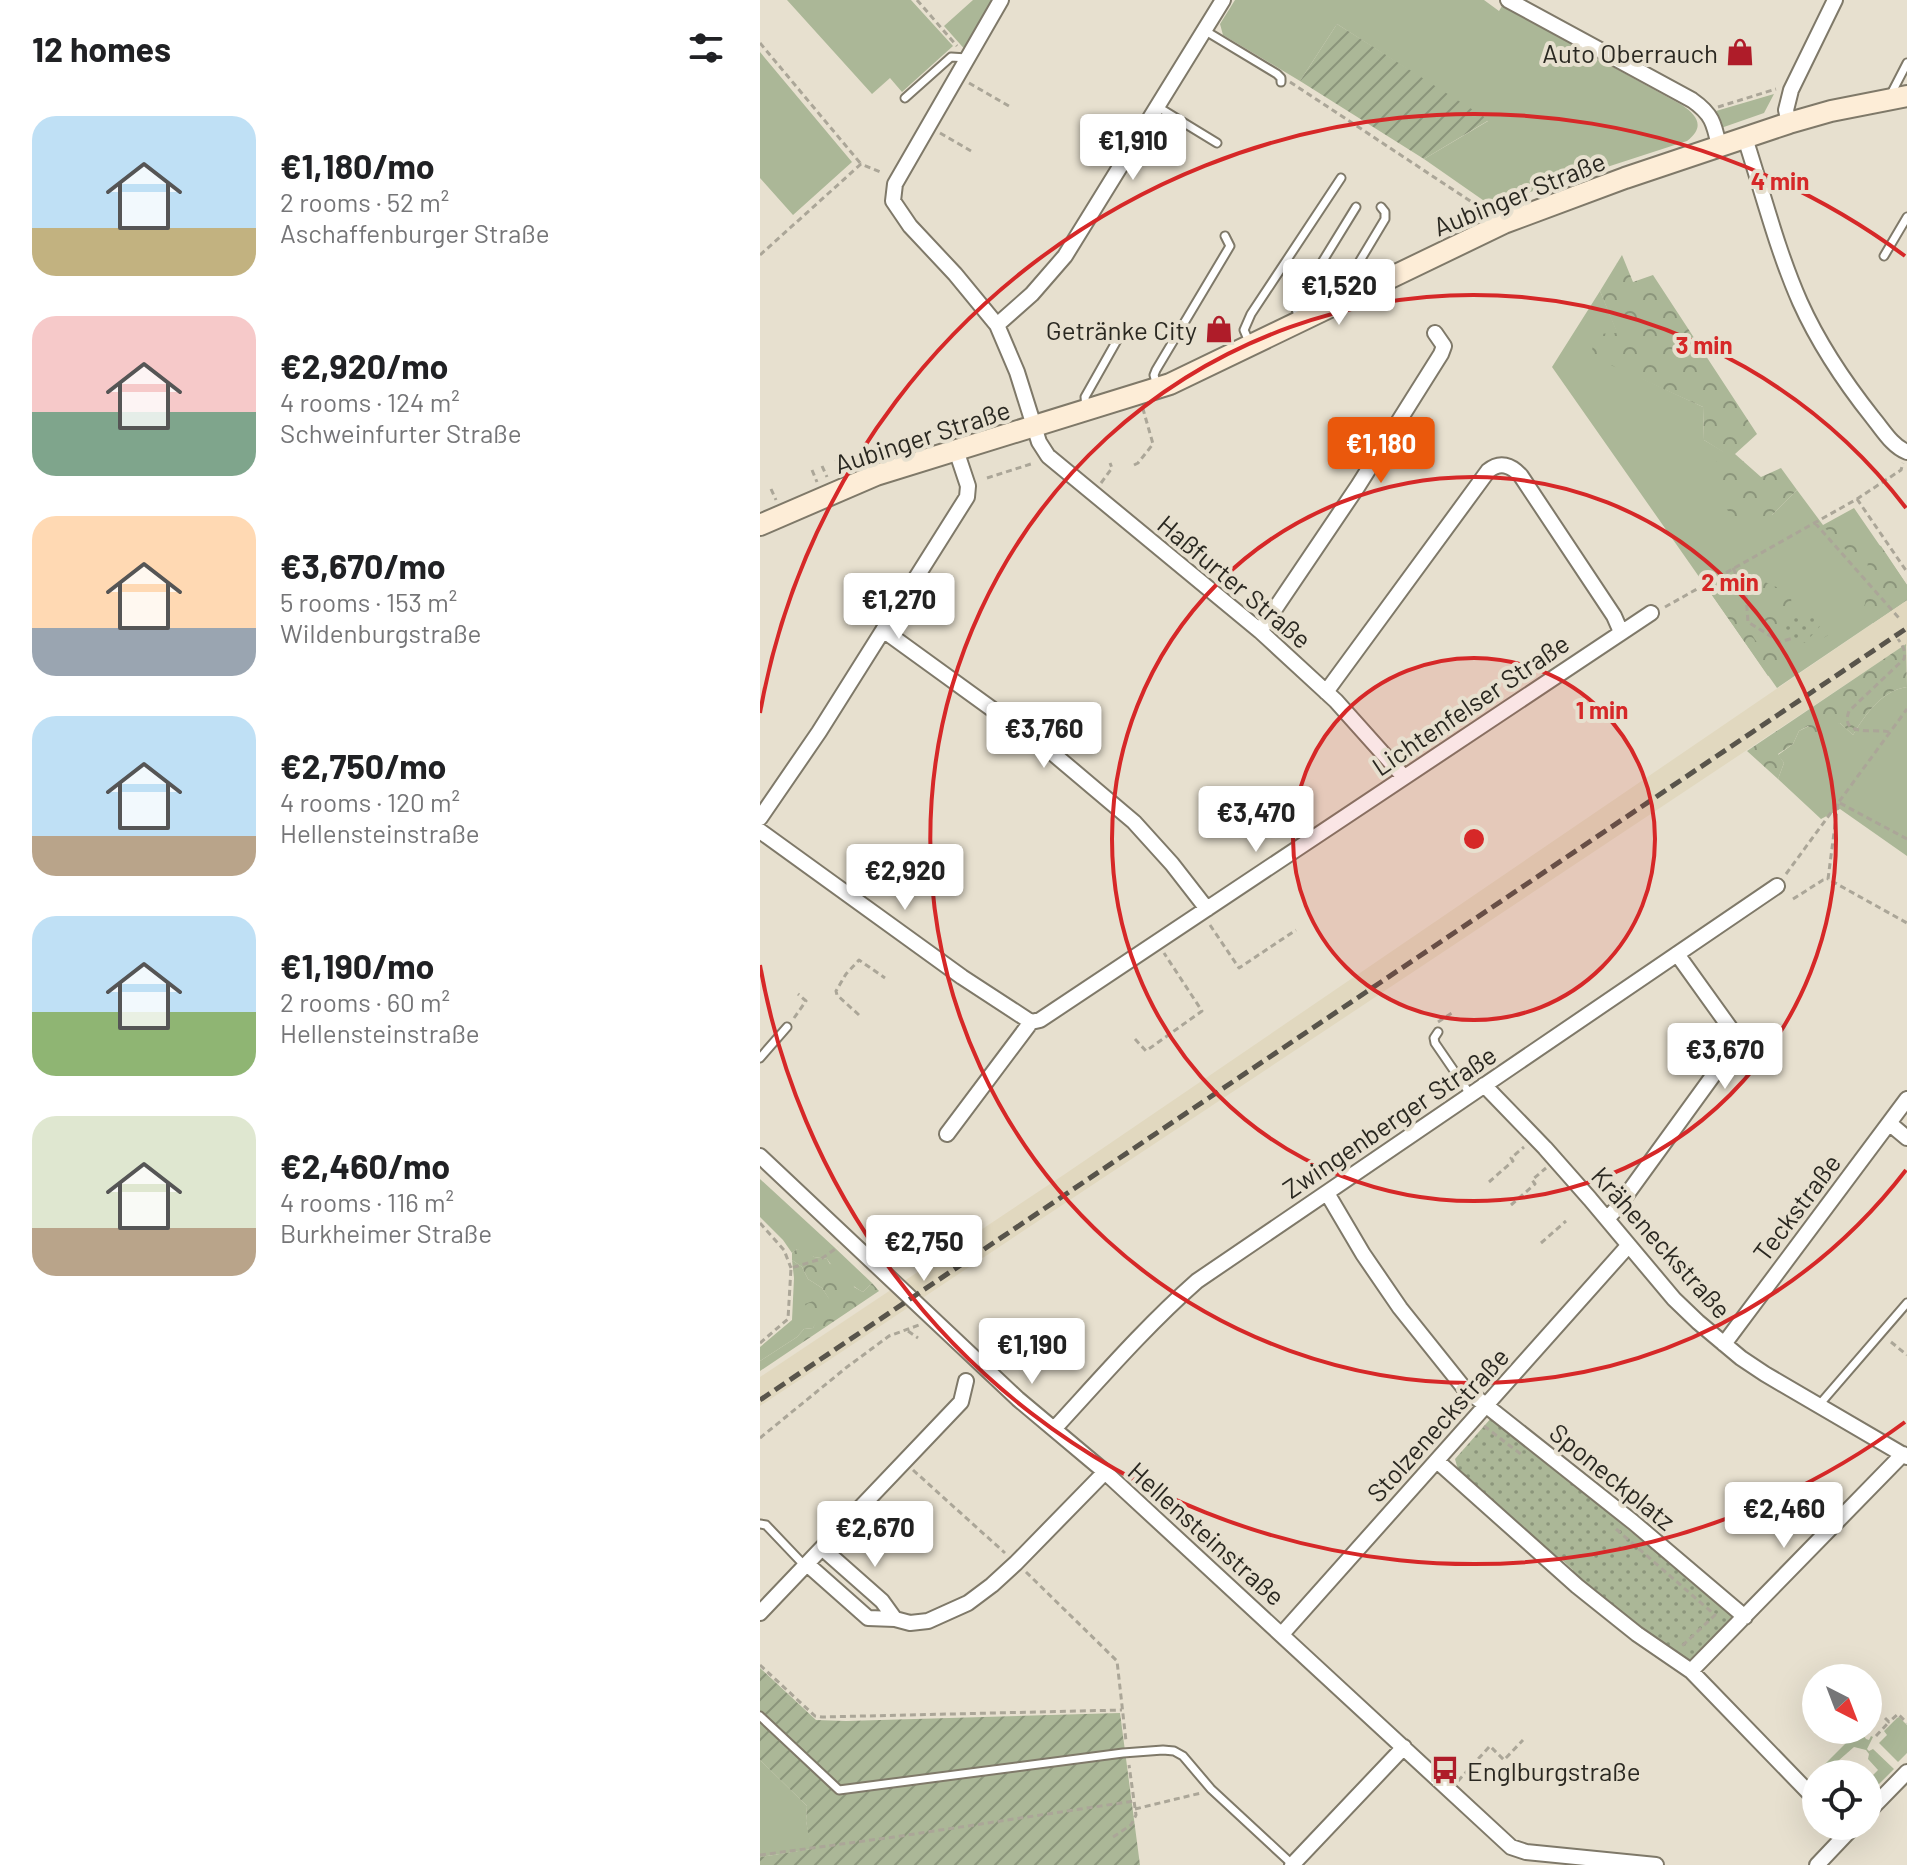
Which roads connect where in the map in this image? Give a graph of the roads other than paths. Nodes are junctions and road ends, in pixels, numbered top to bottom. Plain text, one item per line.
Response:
1 (1001, 0) edge
2 (1223, 0) edge
3 (1508, 0) edge
4 (1835, 0) edge
5 (1204, 30) junction
6 (968, 58) junction
7 (1907, 63) edge
8 (1281, 82) dead end
9 (905, 98) dead end
10 (1898, 98) edge
11 (1158, 107) junction
12 (1789, 123) junction
13 (1745, 138) junction
14 (1217, 143) dead end
15 (1719, 146) junction
16 (1341, 178) dead end
17 (1356, 207) dead end
18 (1381, 207) dead end
19 (1907, 217) edge
20 (1225, 236) dead end
21 (1884, 256) dead end
22 (1352, 296) junction
23 (1300, 321) junction
24 (997, 325) junction
25 (1435, 333) dead end
26 (1120, 335) dead end
27 (1251, 346) junction
28 (1155, 396) junction
29 (1086, 410) junction
30 (1034, 427) junction
31 (956, 450) junction
32 (1907, 452) edge
33 (760, 525) edge
34 (1651, 613) road end
35 (883, 630) junction
36 (1260, 631) junction
37 (1621, 632) junction
38 (1326, 692) junction
39 (1404, 777) junction
40 (760, 818) edge
41 (760, 831) edge
42 (1777, 886) road end
43 (1204, 911) junction
44 (1677, 954) junction
45 (1031, 1022) junction
46 (787, 1027) road end
47 (1438, 1032) dead end
48 (760, 1058) edge
49 (1484, 1085) junction
50 (1470, 1094) junction
51 (1907, 1099) edge
52 (1889, 1123) junction
53 (947, 1134) dead end
54 (1907, 1138) edge
55 (760, 1156) edge
56 (1327, 1193) junction
57 (1607, 1219) junction
58 (1628, 1246) junction
59 (1907, 1303) edge
60 (1724, 1344) junction
61 (966, 1381) dead end
62 (1486, 1405) junction
63 (1819, 1405) junction
64 (1055, 1428) junction
65 (1905, 1456) edge
66 (1437, 1461) junction
67 (1105, 1472) junction
68 (760, 1524) edge
69 (822, 1548) junction
70 (806, 1565) junction
71 (760, 1613) edge
72 (1745, 1617) junction
73 (895, 1619) junction
74 (1282, 1634) junction
75 (1691, 1671) junction
76 (760, 1716) edge
77 (1404, 1747) junction
78 (1907, 1772) edge
79 (1802, 1786) edge
80 (1882, 1798) edge
81 (1837, 1840) edge
82 (1292, 1865) edge
83 (1656, 1865) edge
84 (1817, 1865) edge

1 - 6 street, Haßfurter Straße
2 - 5 street
3 - 15 street
4 - 12 street
5 - 8 lane
5 - 11 street
6 - 9 lane
6 - 24 street, Haßfurter Straße
7 - 10 lane
10 - 12 main road, Aubinger Straße
11 - 14 lane
11 - 24 street
12 - 13 main road, Aubinger Straße
13 - 15 main road, Aubinger Straße
13 - 32 street
15 - 22 main road, Aubinger Straße
16 - 27 lane
17 - 23 lane
18 - 22 lane
19 - 21 lane
20 - 28 lane
22 - 23 main road, Aubinger Straße
23 - 27 main road, Aubinger Straße
24 - 30 street, Haßfurter Straße
25 - 36 street
26 - 29 lane
27 - 28 main road, Aubinger Straße
28 - 29 main road, Aubinger Straße
29 - 30 main road, Aubinger Straße
30 - 31 main road, Aubinger Straße
30 - 36 street, Haßfurter Straße
31 - 33 main road, Aubinger Straße
31 - 35 street
34 - 37 street, Lichtenfelser Straße
35 - 40 street
35 - 43 street
36 - 38 street, Haßfurter Straße
37 - 38 street
37 - 39 street, Lichtenfelser Straße
38 - 39 street, Haßfurter Straße
39 - 43 street, Lichtenfelser Straße
41 - 45 street
42 - 44 street, Zwingenberger Straße
43 - 45 street, Lichtenfelser Straße
44 - 49 street, Zwingenberger Straße
44 - 57 street
45 - 53 street, Lichtenfelser Straße
46 - 48 lane
47 - 50 lane
49 - 50 street, Zwingenberger Straße
49 - 57 street, Kräheneckstraße
50 - 56 street, Zwingenberger Straße
51 - 52 street, Teckstraße
52 - 54 street
52 - 60 street, Teckstraße
55 - 64 street, Hellensteinstraße
56 - 62 street, Sponeckplatz
56 - 64 street, Zwingenberger Straße
57 - 58 street, Kräheneckstraße
58 - 60 street, Kräheneckstraße
58 - 62 street, Stolzeneckstraße
59 - 63 lane
60 - 63 street, Kräheneckstraße
61 - 69 street
62 - 66 street, Stolzeneckstraße
62 - 72 street, Sponeckplatz
63 - 65 street, Kräheneckstraße
64 - 67 street, Hellensteinstraße
65 - 72 street
66 - 74 street, Stolzeneckstraße
66 - 75 street
67 - 73 street
67 - 74 street, Hellensteinstraße
68 - 70 lane
69 - 70 street
69 - 73 street
70 - 71 street
70 - 73 street
72 - 75 street
74 - 77 street, Hellensteinstraße
75 - 79 street
76 - 82 lane
77 - 82 street
77 - 83 street, Hellensteinstraße
78 - 80 street
81 - 84 street

